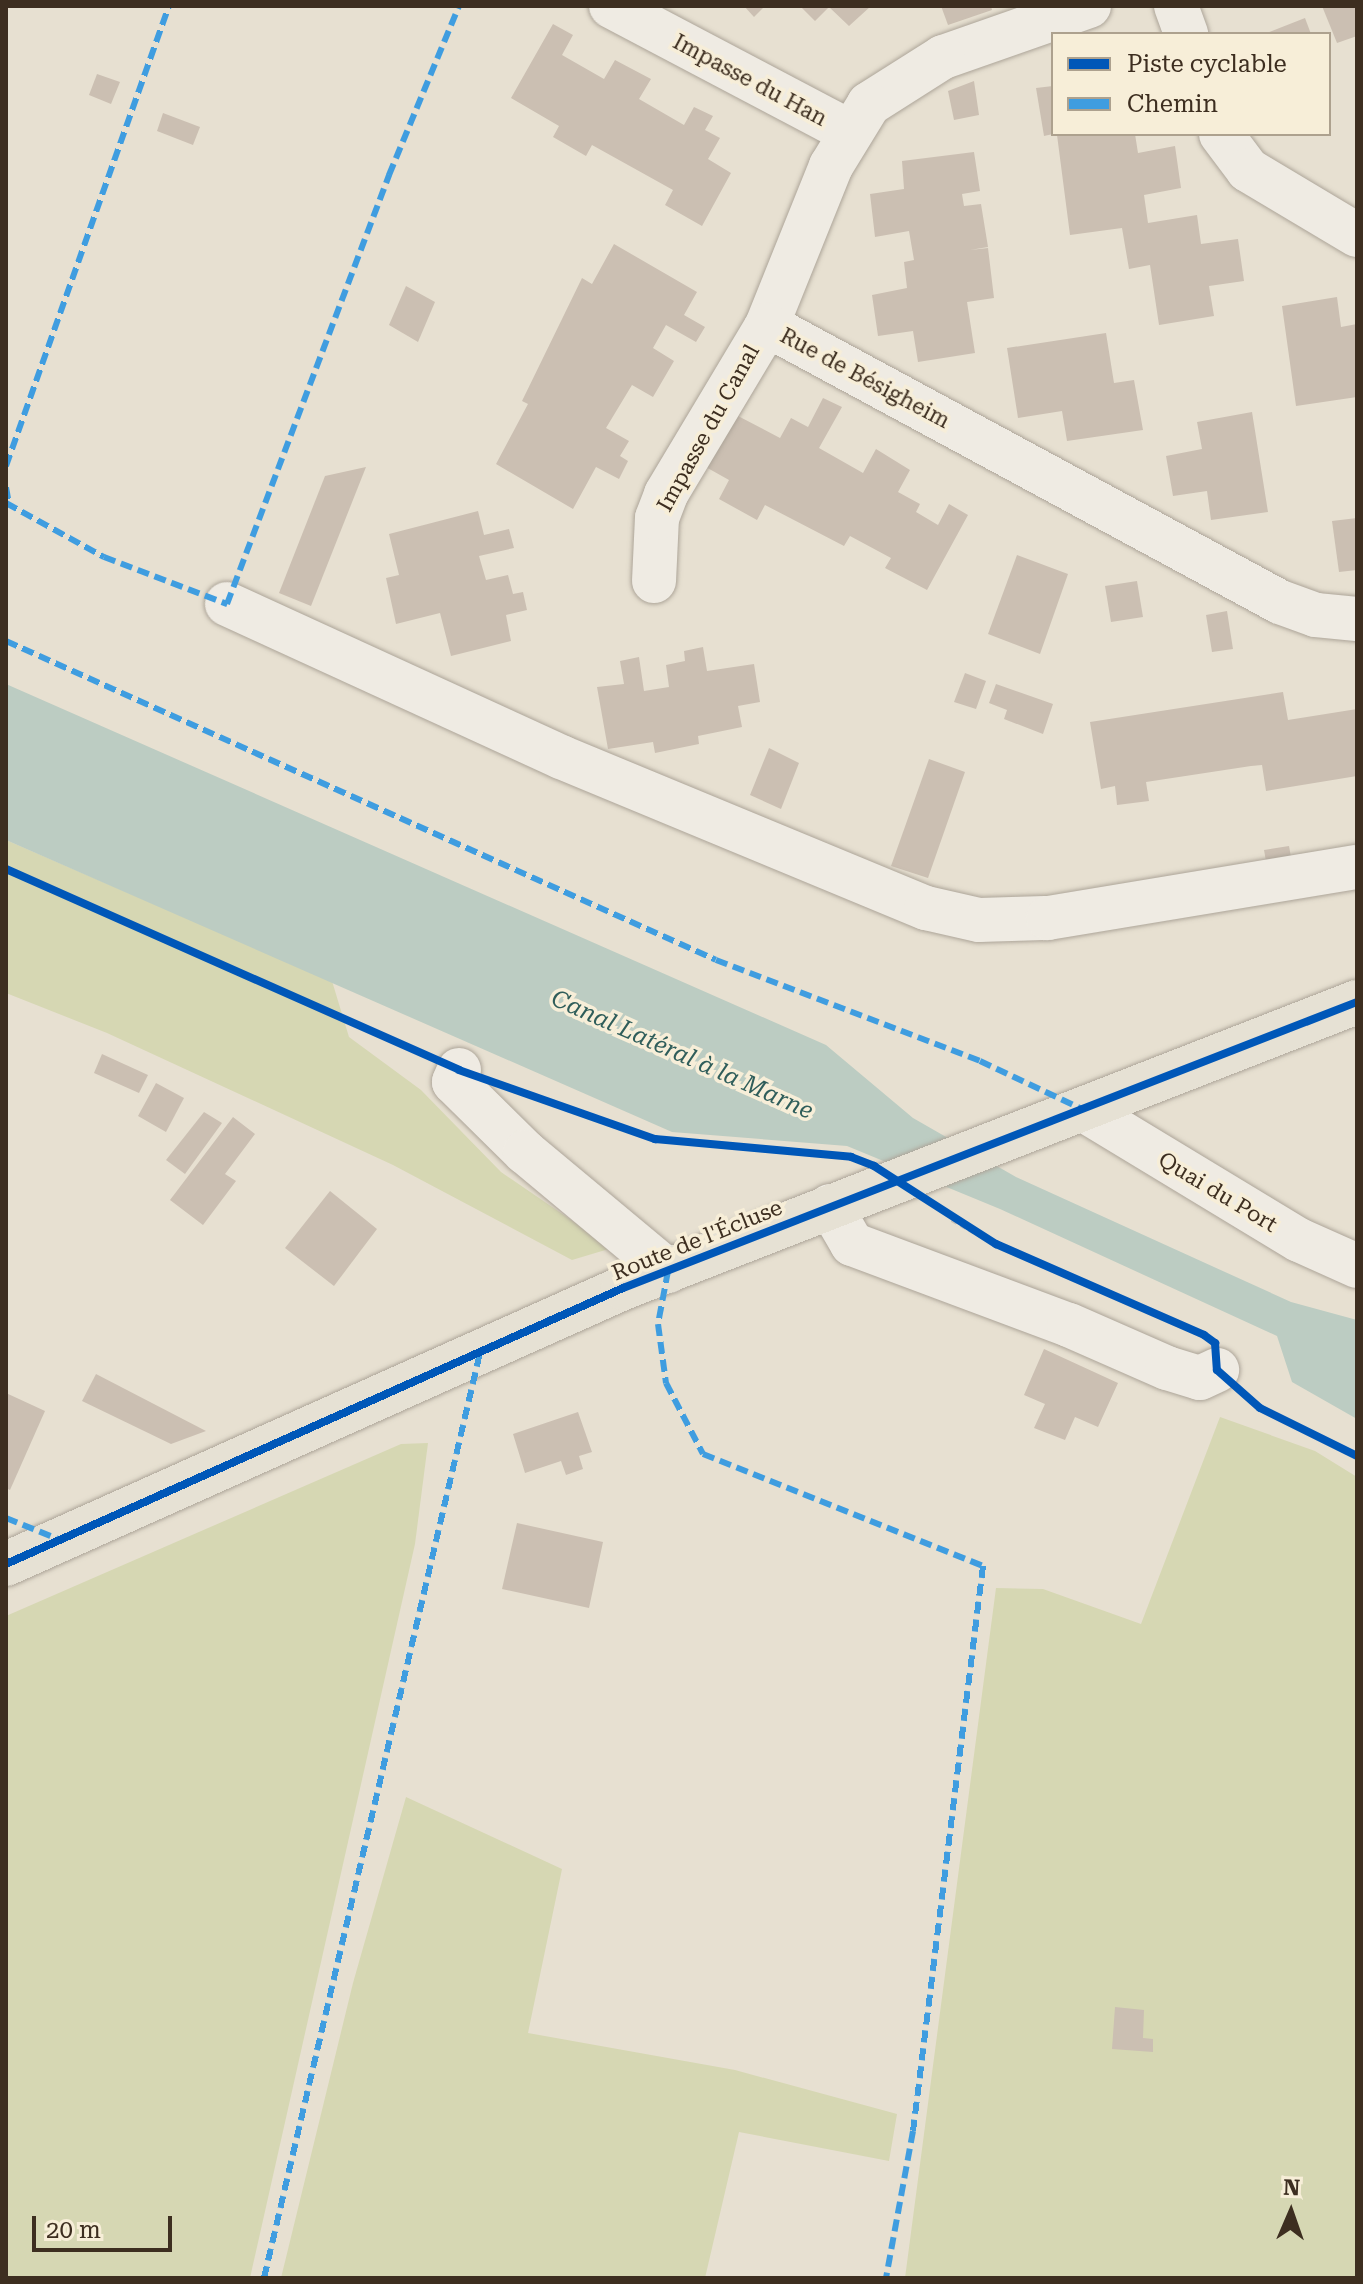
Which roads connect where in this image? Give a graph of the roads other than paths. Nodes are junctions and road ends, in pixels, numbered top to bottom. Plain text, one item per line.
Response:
1 (611, 6) edge
2 (1089, 6) edge
3 (1176, 6) edge
4 (1185, 32) edge
5 (848, 131) junction
6 (1222, 136) edge
7 (1357, 235) edge
8 (767, 325) junction
9 (654, 581) dead end
10 (227, 604) dead end
11 (1357, 619) edge
12 (1357, 867) edge
13 (1357, 1002) edge
14 (459, 1070) dead end
15 (1084, 1110) junction
16 (830, 1206) junction
17 (1357, 1266) edge
18 (668, 1271) junction
19 (1217, 1370) dead end
20 (6, 1564) edge

1 - 5 street, Impasse du Han
2 - 5 street, Rue de Bésigheim
3 - 4 street
5 - 8 street, Rue de Bésigheim
6 - 7 street
8 - 9 street, Impasse du Canal
8 - 11 street, Rue de Bésigheim
10 - 12 street
13 - 15 main road, Route de l'Écluse
14 - 18 street
15 - 16 main road, Route de l'Écluse
15 - 17 street, Quai du Port
16 - 18 main road, Route de l'Écluse
16 - 19 street
18 - 20 main road, Route de l'Écluse

